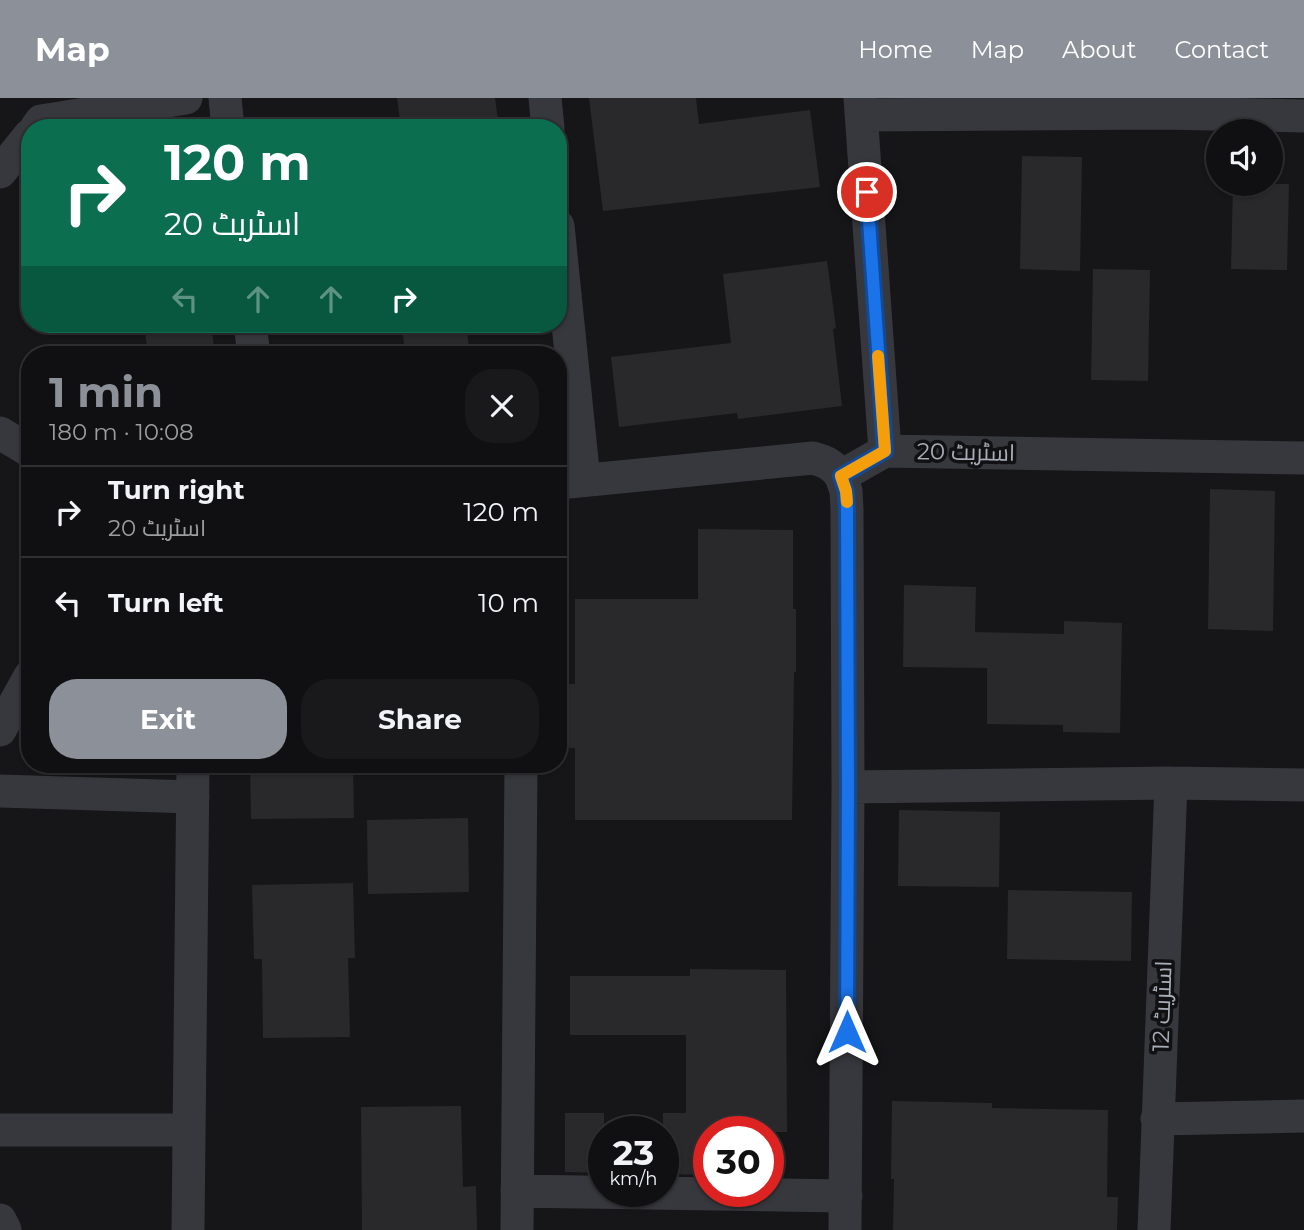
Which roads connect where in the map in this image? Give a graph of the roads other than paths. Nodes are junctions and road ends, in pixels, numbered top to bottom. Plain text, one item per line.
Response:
1 (186, 98) edge
2 (225, 98) edge
3 (545, 98) edge
4 (1162, 105) edge
5 (861, 106) edge
6 (1304, 116) edge
7 (54, 119) edge
8 (227, 119) edge
9 (547, 119) edge
10 (21, 146) edge
11 (0, 172) edge
12 (567, 403) edge
13 (0, 433) edge
14 (21, 446) edge
15 (885, 451) junction
16 (1304, 458) edge
17 (841, 476) junction
18 (571, 482) edge
19 (21, 692) edge
20 (0, 730) edge
21 (193, 773) edge
22 (521, 773) edge
23 (1171, 783) junction
24 (1304, 785) edge
25 (848, 787) junction
26 (0, 791) edge
27 (193, 797) junction
28 (1304, 1116) edge
29 (1157, 1119) junction
30 (0, 1130) edge
31 (190, 1130) junction
32 (517, 1191) junction
33 (846, 1196) junction
34 (0, 1220) edge
35 (5, 1230) edge
36 (188, 1230) edge
37 (517, 1230) edge
38 (845, 1230) edge
39 (1154, 1230) edge

1 - 7 street
2 - 8 street
3 - 9 street
4 - 5 street
4 - 6 street
5 - 15 street
10 - 11 street
12 - 18 street
13 - 14 street
15 - 16 street, اسٹریٹ 20
15 - 17 street, اسٹریٹ 20
17 - 18 street
17 - 25 street
19 - 20 street
21 - 27 street
22 - 32 street
23 - 24 street
23 - 25 street
23 - 29 street, اسٹریٹ 12
25 - 33 street
26 - 27 street
27 - 31 street
28 - 29 street
29 - 39 street, اسٹریٹ 12
30 - 31 street
31 - 36 street
32 - 33 street
32 - 37 street
33 - 38 street
34 - 35 street

